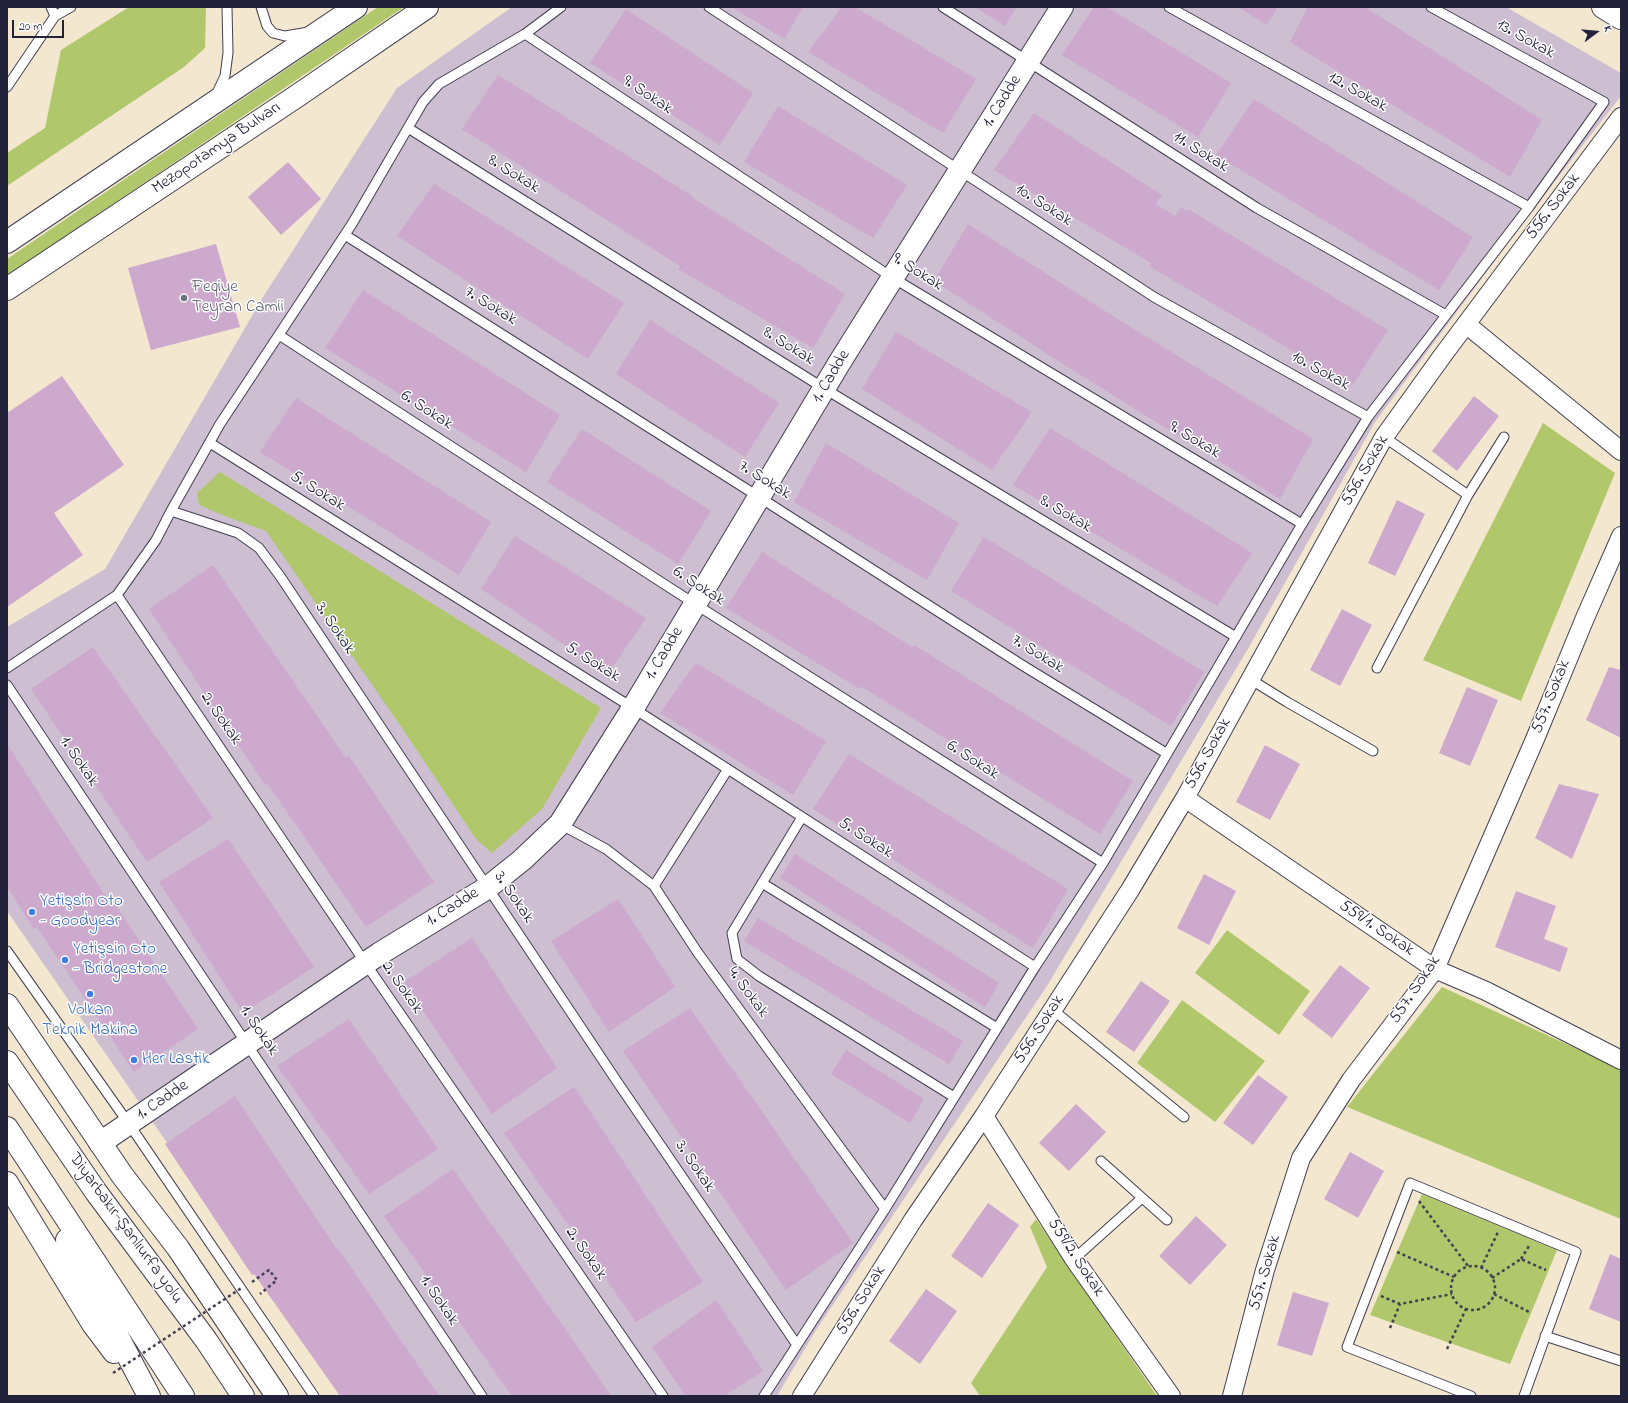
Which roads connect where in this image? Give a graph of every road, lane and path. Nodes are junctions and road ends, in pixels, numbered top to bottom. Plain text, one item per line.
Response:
1 (51, 7) edge
2 (71, 7) edge
3 (227, 7) edge
4 (261, 7) edge
5 (356, 7) edge
6 (427, 7) edge
7 (561, 7) edge
8 (709, 7) edge
9 (943, 7) edge
10 (1062, 7) edge
11 (1169, 7) edge
12 (1431, 7) edge
13 (1603, 7) edge
14 (55, 16) junction
15 (1621, 18) edge
16 (322, 30) junction
17 (525, 34) junction
18 (1028, 62) junction
19 (7, 87) edge
20 (212, 105) junction
21 (1621, 116) edge
22 (408, 128) junction
23 (960, 171) junction
24 (1529, 207) junction
25 (345, 235) junction
26 (7, 242) edge
27 (893, 278) junction
28 (7, 289) edge
29 (1446, 315) junction
30 (1466, 324) junction
31 (279, 335) junction
32 (825, 389) junction
33 (1368, 417) junction
34 (1384, 437) junction
35 (1504, 437) dead end
36 (210, 443) junction
37 (1621, 451) edge
38 (1468, 495) junction
39 (759, 497) junction
40 (171, 511) junction
41 (1302, 524) junction
42 (1621, 536) edge
43 (117, 595) junction
44 (695, 604) junction
45 (1236, 638) junction
46 (7, 668) edge
47 (1377, 668) dead end
48 (1250, 679) junction
49 (7, 685) edge
50 (632, 708) junction
51 (1373, 751) dead end
52 (1166, 753) junction
53 (728, 770) junction
54 (1185, 798) junction
55 (802, 817) junction
56 (560, 824) junction
57 (1102, 863) junction
58 (762, 883) junction
59 (654, 886) junction
60 (487, 888) junction
61 (7, 951) edge
62 (366, 964) junction
63 (1035, 967) junction
64 (1435, 969) junction
65 (7, 1005) edge
66 (1053, 1010) junction
67 (998, 1028) junction
68 (248, 1044) junction
69 (1621, 1060) edge
70 (7, 1062) edge
71 (954, 1097) junction
72 (984, 1116) junction
73 (1184, 1117) dead end
74 (129, 1124) junction
75 (7, 1128) edge
76 (100, 1143) junction
77 (1101, 1161) dead end
78 (32, 1166) junction
79 (7, 1183) edge
80 (1142, 1198) junction
81 (1417, 1199) dead end
82 (885, 1209) junction
83 (1167, 1220) dead end
84 (1501, 1225) dead end
85 (1531, 1243) dead end
86 (1395, 1251) dead end
87 (1074, 1259) junction
88 (1521, 1259) junction
89 (1468, 1266) junction
90 (1481, 1268) junction
91 (1546, 1270) dead end
92 (1454, 1277) junction
93 (1492, 1278) junction
94 (1368, 1291) junction
95 (1452, 1294) junction
96 (1494, 1294) junction
97 (250, 1302) junction
98 (1400, 1304) junction
99 (1466, 1309) junction
100 (1531, 1313) dead end
101 (1390, 1328) dead end
102 (1545, 1336) junction
103 (797, 1345) junction
104 (1447, 1349) dead end
105 (1621, 1361) edge
106 (113, 1373) dead end
107 (808, 1393) edge
108 (148, 1396) edge
109 (183, 1396) edge
110 (242, 1396) edge
111 (276, 1396) edge
112 (314, 1396) edge
113 (482, 1396) edge
114 (663, 1396) edge
115 (764, 1396) edge
116 (1171, 1396) edge
117 (1232, 1396) edge
118 (1471, 1396) edge
119 (1524, 1396) edge

1 - 14 lane
2 - 14 lane
3 - 20 lane
4 - 16 lane
5 - 16 main road
6 - 28 main road, Mezopotamya Bulvarı
7 - 17 lane
8 - 23 lane, 10. Sokak
9 - 18 lane, 11. Sokak
10 - 18 main road, 1. Cadde
11 - 24 lane, 12. Sokak
12 - 24 lane, 13. Sokak
13 - 15 main road
14 - 19 lane
16 - 20 main road
17 - 22 lane
17 - 27 lane, 9. Sokak
18 - 23 main road, 1. Cadde
18 - 29 lane, 11. Sokak
20 - 26 main road
21 - 30 street, 556. Sokak
22 - 25 lane
22 - 32 lane, 8. Sokak
23 - 27 main road, 1. Cadde
23 - 33 lane, 10. Sokak
24 - 29 lane
25 - 31 lane
25 - 39 lane, 7. Sokak
27 - 32 main road, 1. Cadde
27 - 41 lane, 9. Sokak
29 - 33 lane
30 - 34 street, 556. Sokak
30 - 37 street
31 - 36 lane
31 - 44 lane, 6. Sokak
32 - 39 main road, 1. Cadde
32 - 45 lane, 8. Sokak
33 - 41 lane
34 - 38 lane
34 - 48 street, 556. Sokak
35 - 38 lane
36 - 40 lane
36 - 50 lane, 5. Sokak
38 - 47 lane
39 - 44 main road, 1. Cadde
39 - 52 lane, 7. Sokak
40 - 43 lane
40 - 60 lane, 3. Sokak
41 - 45 lane
42 - 64 street, 557. Sokak
43 - 46 lane
43 - 62 lane, 2. Sokak
44 - 50 main road, 1. Cadde
44 - 57 lane, 6. Sokak
45 - 52 lane
48 - 51 lane
48 - 54 street, 556. Sokak
49 - 68 lane, 1. Sokak
50 - 53 lane, 5. Sokak
50 - 56 main road, 1. Cadde
52 - 57 lane
53 - 55 lane, 5. Sokak
53 - 59 lane
54 - 64 street, 559/1. Sokak
54 - 66 street, 556. Sokak
55 - 58 lane
55 - 63 lane, 5. Sokak
56 - 59 lane, 4. Sokak
56 - 60 main road, 1. Cadde
57 - 63 lane
58 - 67 lane
58 - 71 lane
59 - 82 lane, 4. Sokak
60 - 62 main road, 1. Cadde
60 - 103 lane, 3. Sokak
61 - 74 lane
62 - 68 main road, 1. Cadde
62 - 114 lane, 2. Sokak
63 - 67 lane
64 - 69 street, 559/1. Sokak
64 - 117 street, 557. Sokak
65 - 76 main road
66 - 72 street, 556. Sokak
66 - 73 lane
67 - 71 lane
68 - 74 main road, 1. Cadde
68 - 113 lane, 1. Sokak
70 - 110 main road, Diyarbakır-Şanlıurfa yolu
71 - 82 lane
72 - 87 street, 559/2. Sokak
72 - 107 street, 556. Sokak
74 - 76 main road, 1. Cadde
74 - 97 lane
75 - 78 main road
76 - 111 main road
77 - 80 lane
78 - 108 main road
78 - 109 main road
79 - 108 main road
80 - 83 lane
80 - 87 lane
81 - 89 path
82 - 103 lane
84 - 90 path
85 - 88 path
86 - 92 path
87 - 116 street, 559/2. Sokak
88 - 91 path
88 - 93 path
89 - 90 path
89 - 92 path
90 - 93 path
92 - 95 path
93 - 96 path
94 - 98 path
94 - 102 lane
94 - 118 lane
95 - 98 path
95 - 99 path
96 - 99 path
96 - 100 path
97 - 106 path, bridge
97 - 112 lane
98 - 101 path
99 - 104 path
102 - 105 lane
102 - 119 lane
103 - 115 lane

